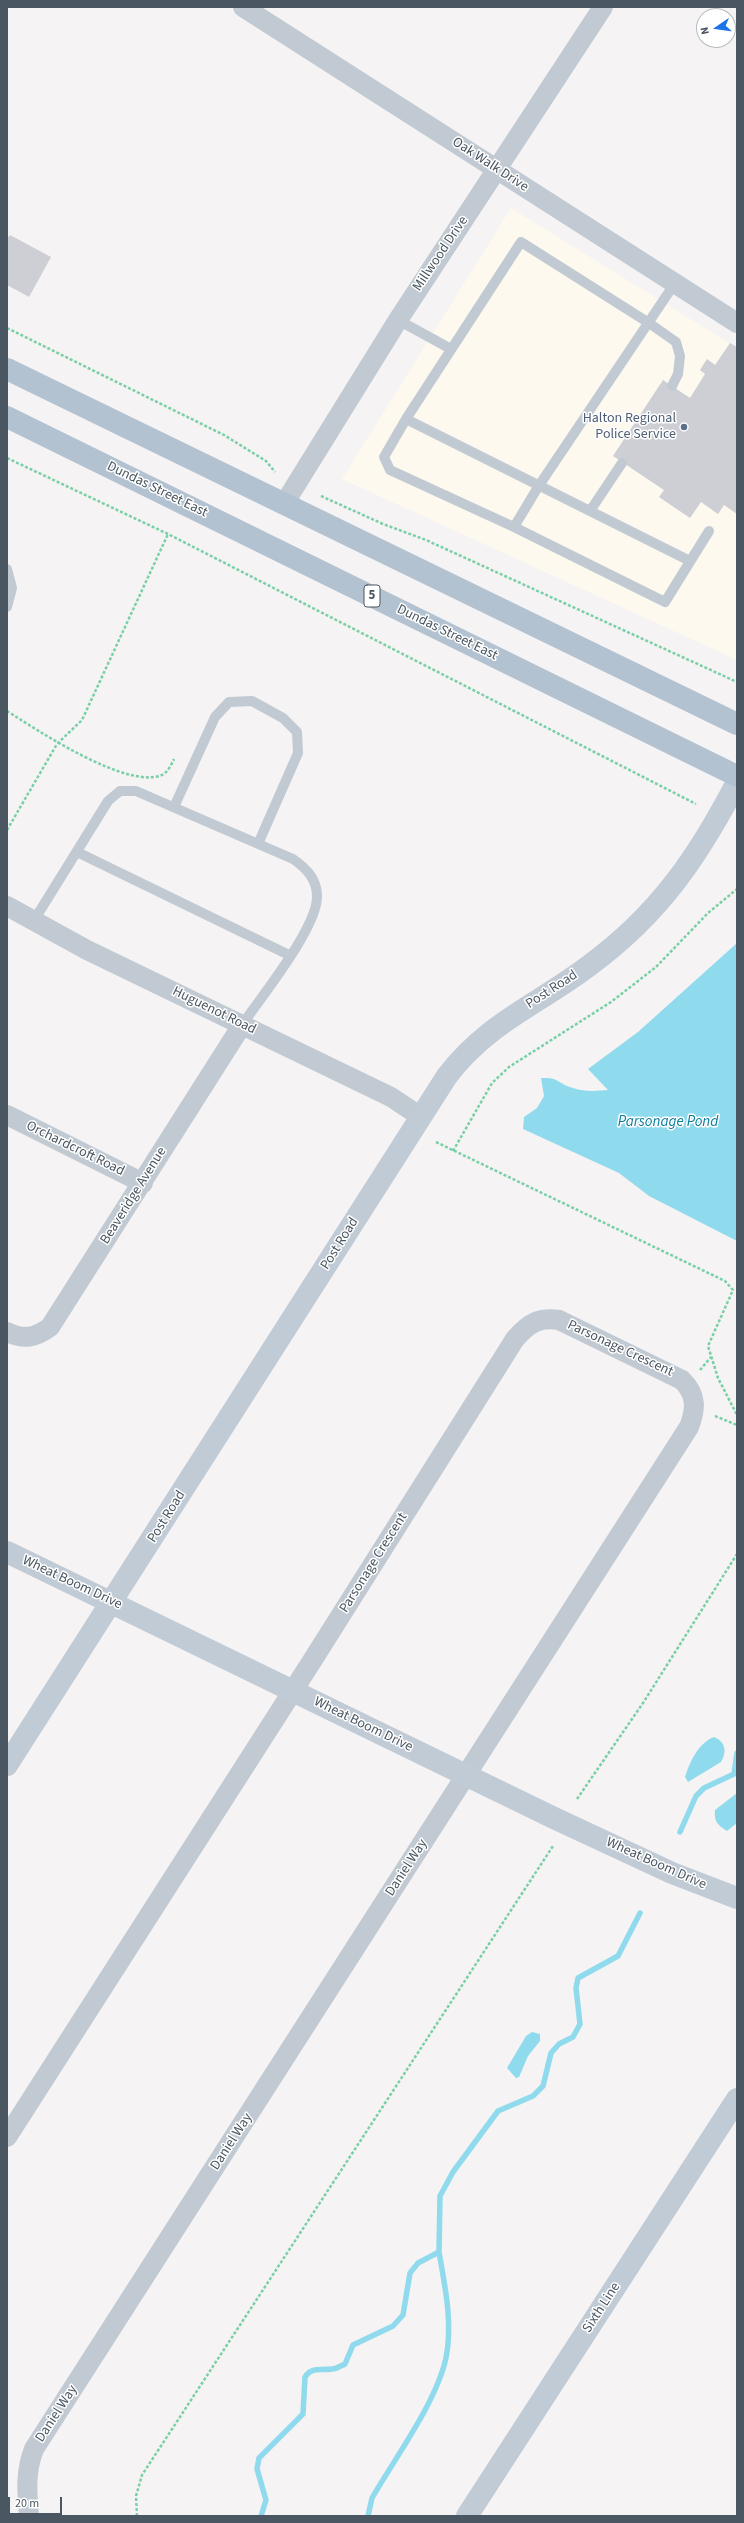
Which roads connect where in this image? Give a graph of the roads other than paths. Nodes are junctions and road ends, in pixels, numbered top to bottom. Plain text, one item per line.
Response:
1 (243, 7) edge
2 (603, 7) edge
3 (498, 170) junction
4 (676, 284) junction
5 (398, 320) junction
6 (649, 323) junction
7 (737, 323) edge
8 (451, 349) junction
9 (7, 369) edge
10 (672, 386) dead end
11 (7, 417) edge
12 (406, 419) junction
13 (622, 463) dead end
14 (538, 487) junction
15 (284, 504) junction
16 (590, 511) junction
17 (514, 527) junction
18 (709, 531) dead end
19 (690, 561) junction
20 (7, 569) edge
21 (7, 607) edge
22 (737, 724) edge
23 (737, 776) edge
24 (737, 782) edge
25 (174, 808) junction
26 (258, 844) junction
27 (77, 852) junction
28 (7, 906) edge
29 (33, 922) junction
30 (289, 955) junction
31 (242, 1025) junction
32 (7, 1115) edge
33 (421, 1117) junction
34 (143, 1182) junction
35 (7, 1332) edge
36 (7, 1552) edge
37 (112, 1602) junction
38 (293, 1690) junction
39 (7, 1765) edge
40 (466, 1776) junction
41 (732, 1899) edge
42 (737, 2098) edge
43 (7, 2136) edge
44 (29, 2516) edge
45 (467, 2516) edge

1 - 3 street, Oak Walk Drive
2 - 3 street, Millwood Drive
3 - 4 street, Oak Walk Drive
3 - 5 street, Millwood Drive
4 - 6 lane
4 - 7 street, Oak Walk Drive
5 - 8 lane
5 - 15 street, Millwood Drive
6 - 8 lane
6 - 10 lane
6 - 14 lane
8 - 12 lane
9 - 15 main road
11 - 23 main road, Dundas Street East / 5
12 - 14 lane
12 - 17 lane
13 - 16 lane
14 - 16 lane
14 - 17 lane
15 - 22 main road
16 - 19 lane
17 - 19 lane
18 - 19 lane
20 - 21 lane
24 - 33 street, Post Road
25 - 26 lane
25 - 26 lane
25 - 27 lane
26 - 30 lane
27 - 29 lane
27 - 30 lane
28 - 29 street, Huguenot Road
29 - 31 street, Huguenot Road
30 - 31 lane
31 - 33 street, Huguenot Road
31 - 34 street, Beaveridge Avenue
32 - 34 street, Orchardcroft Road
33 - 37 street, Post Road
34 - 35 street, Beaveridge Avenue
36 - 37 street, Wheat Boom Drive
37 - 38 street, Wheat Boom Drive
37 - 39 street, Post Road
38 - 40 street, Wheat Boom Drive
38 - 40 street, Parsonage Crescent
38 - 43 street, Parsonage Crescent
40 - 41 street, Wheat Boom Drive
40 - 44 street, Daniel Way
42 - 45 street, Sixth Line

